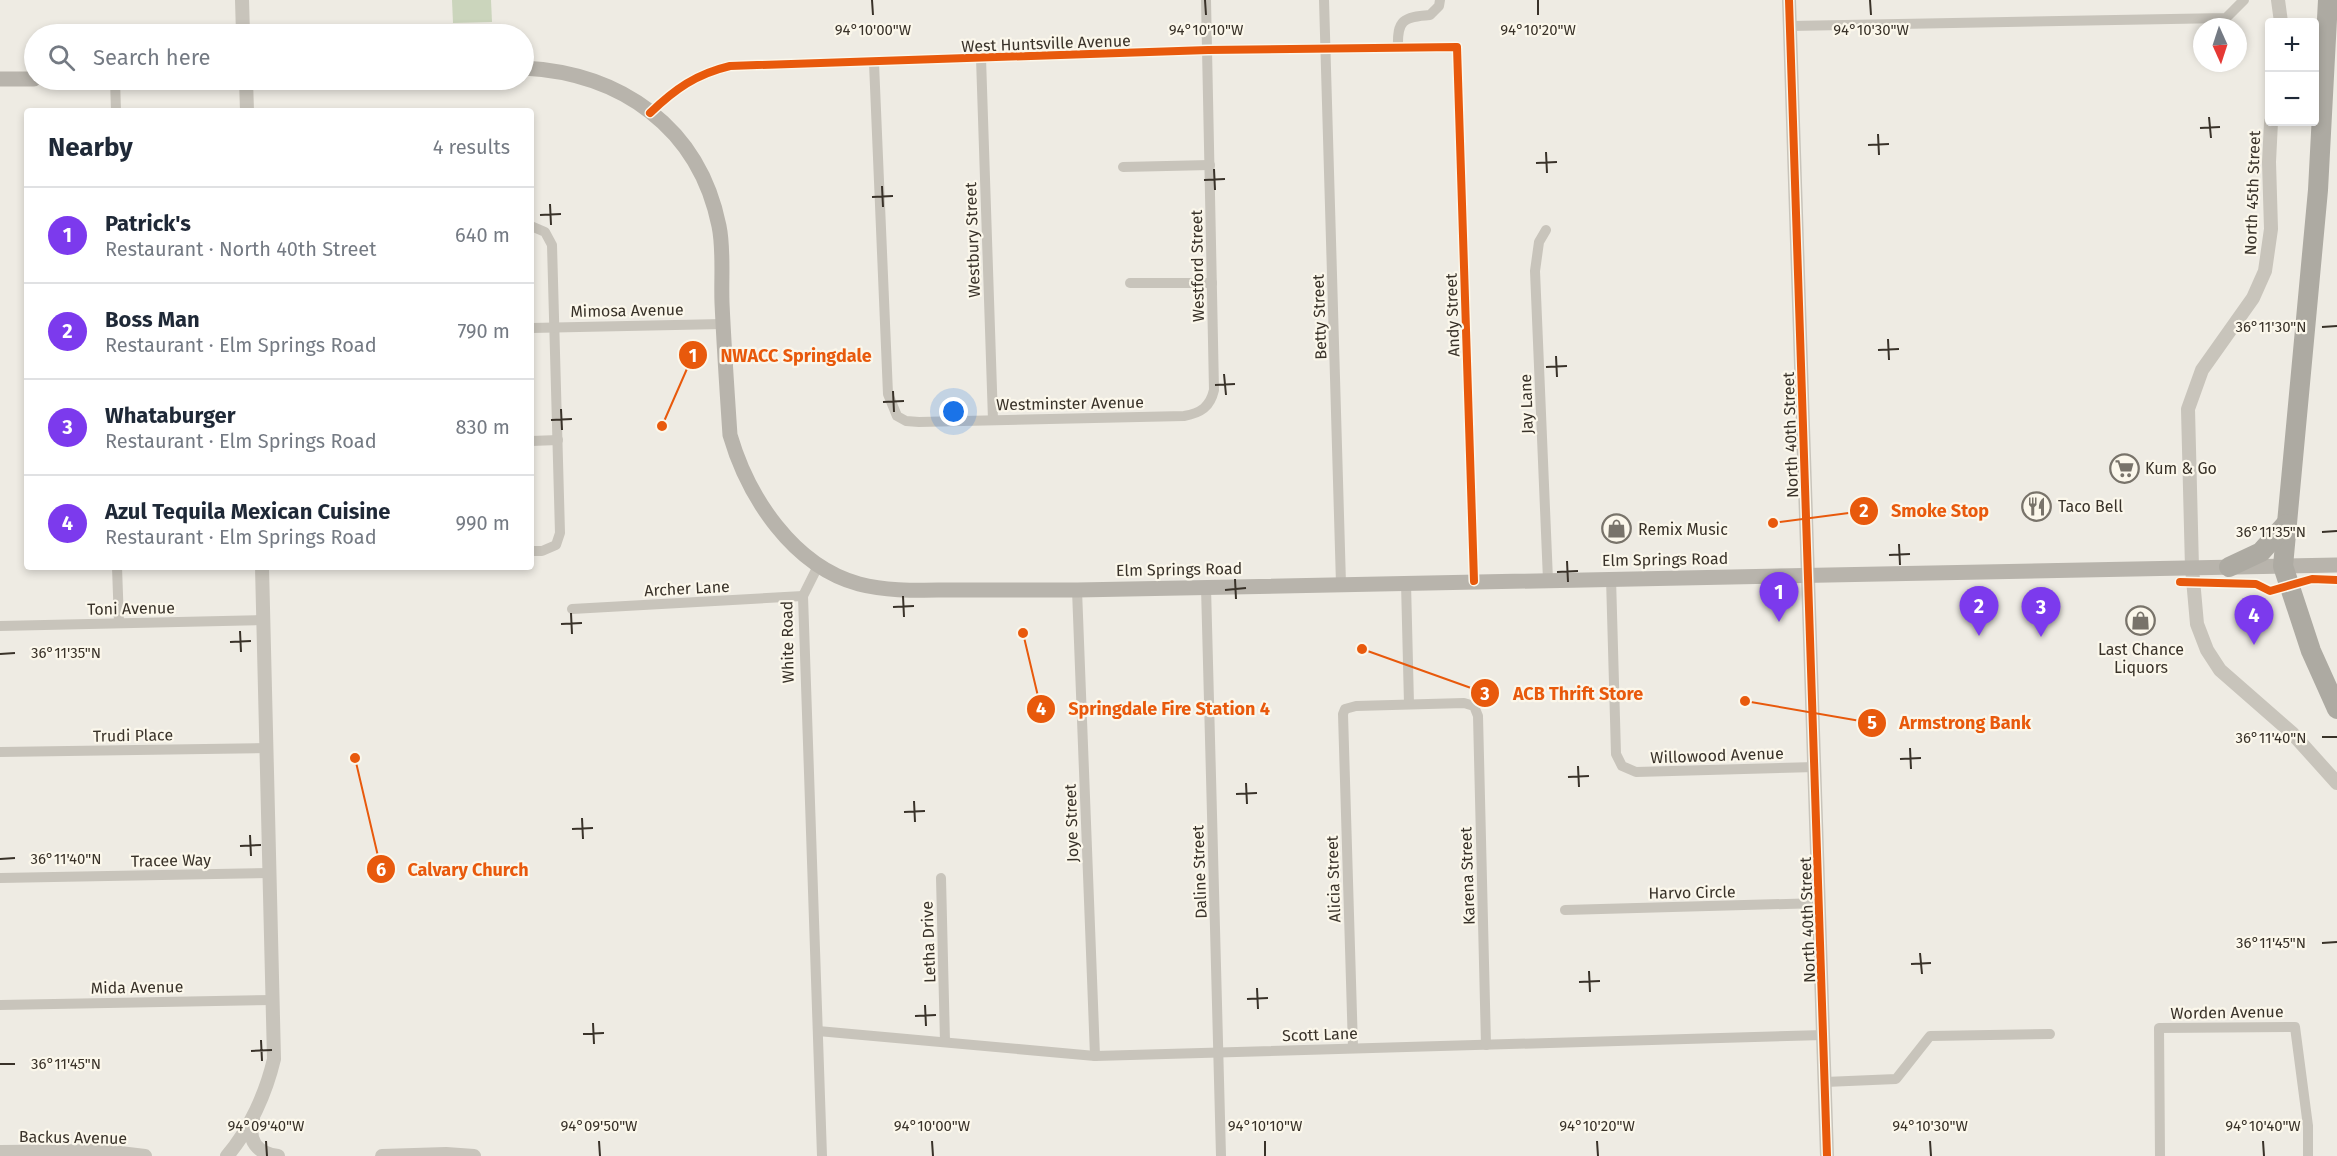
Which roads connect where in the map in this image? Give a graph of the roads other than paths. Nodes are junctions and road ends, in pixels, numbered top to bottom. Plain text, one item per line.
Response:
1 (242, 0) edge
2 (1206, 0) edge
3 (1324, 0) edge
4 (1440, 0) edge
5 (1789, 0) edge
6 (2244, 0) edge
7 (2278, 0) edge
8 (2328, 2) edge
9 (2280, 18) edge
10 (243, 24) edge
11 (1790, 26) junction
12 (2337, 42) edge
13 (1457, 47) joint
14 (1326, 48) junction
15 (1398, 48) junction
16 (1208, 50) junction
17 (981, 58) junction
18 (874, 63) junction
19 (534, 69) edge
20 (24, 78) edge
21 (0, 79) edge
22 (115, 90) edge
23 (246, 90) edge
24 (116, 108) edge
25 (247, 108) edge
26 (650, 113) junction
27 (2271, 126) edge
28 (1210, 165) junction
29 (1123, 167) dead end
30 (534, 227) edge
31 (1546, 230) dead end
32 (1130, 283) dead end
33 (1212, 283) junction
34 (723, 324) junction
35 (554, 327) junction
36 (534, 328) edge
37 (1206, 407) joint
38 (993, 420) junction
39 (558, 440) junction
40 (534, 441) edge
41 (2287, 521) junction
42 (534, 551) edge
43 (819, 564) junction
44 (2337, 565) edge
45 (2283, 566) junction
46 (2229, 567) junction
47 (2192, 568) junction
48 (117, 570) edge
49 (262, 570) edge
50 (1808, 574) junction
51 (1611, 578) junction
52 (1548, 580) junction
53 (1474, 581) junction
54 (1406, 583) junction
55 (1341, 584) junction
56 (1206, 587) junction
57 (1077, 590) junction
58 (803, 596) junction
59 (572, 609) dead end
60 (263, 620) junction
61 (119, 624) junction
62 (0, 626) edge
63 (1409, 704) junction
64 (2337, 709) edge
65 (267, 748) junction
66 (0, 752) edge
67 (1815, 767) junction
68 (2337, 783) edge
69 (270, 873) junction
70 (0, 878) edge
71 (941, 878) dead end
72 (1820, 903) junction
73 (1565, 910) dead end
74 (274, 1000) junction
75 (0, 1005) edge
76 (818, 1031) junction
77 (2050, 1034) dead end
78 (1824, 1035) junction
79 (945, 1042) junction
80 (1486, 1045) junction
81 (1353, 1048) junction
82 (1219, 1052) junction
83 (1095, 1056) junction
84 (1825, 1082) junction
85 (257, 1106) junction
86 (0, 1152) edge
87 (145, 1156) edge
88 (227, 1156) edge
89 (278, 1156) edge
90 (382, 1156) edge
91 (474, 1156) edge
92 (822, 1156) edge
93 (1221, 1156) edge
94 (1827, 1156) edge
95 (2160, 1156) edge
96 (2308, 1156) edge

1 - 10 street
2 - 16 street, Westford Street
3 - 14 street, Betty Street
4 - 15 street
5 - 11 street, North 40th Street
6 - 11 street
7 - 9 street
8 - 12 highway
8 - 41 highway
11 - 50 street, North 40th Street
13 - 15 street, West Huntsville Avenue
13 - 53 street, Andy Street
14 - 15 street, West Huntsville Avenue
14 - 16 street, West Huntsville Avenue
14 - 55 street, Betty Street
16 - 17 street, West Huntsville Avenue
16 - 28 street, Westford Street
17 - 18 street, West Huntsville Avenue
17 - 38 street, Westbury Street
18 - 26 street, West Huntsville Avenue
18 - 38 street, Westminster Avenue
19 - 26 main road
20 - 21 main road
22 - 24 street
23 - 25 street
26 - 34 main road
27 - 47 street, North 45th Street
28 - 29 street
28 - 33 street, Westford Street
30 - 35 street
31 - 52 street, Jay Lane
32 - 33 street
33 - 37 street, Westford Street
34 - 35 street, Mimosa Avenue
34 - 43 main road
35 - 36 street, Mimosa Avenue
35 - 39 street
37 - 38 street, Westminster Avenue
39 - 40 street
39 - 42 street
41 - 45 highway
41 - 46 highway
43 - 57 main road, Elm Springs Road
43 - 58 street, White Road
44 - 45 main road, Elm Springs Road
45 - 46 main road, Elm Springs Road
45 - 64 highway
46 - 47 main road, Elm Springs Road
47 - 50 main road, Elm Springs Road
47 - 68 street, North 45th Street
48 - 61 street
49 - 60 street
50 - 51 main road, Elm Springs Road
50 - 67 street, North 40th Street
51 - 52 main road, Elm Springs Road
51 - 67 street, Willowood Avenue
52 - 53 main road, Elm Springs Road
53 - 54 main road, Elm Springs Road
54 - 55 main road, Elm Springs Road
54 - 63 street
55 - 56 main road, Elm Springs Road
56 - 57 main road, Elm Springs Road
56 - 82 street, Daline Street
57 - 83 street, Joye Street
58 - 59 street, Archer Lane
58 - 76 street, White Road
60 - 61 street, Toni Avenue
60 - 65 street
61 - 62 street, Toni Avenue
63 - 80 street, Karena Street
63 - 81 street, Alicia Street
65 - 66 street, Trudi Place
65 - 69 street
67 - 72 street, North 40th Street
69 - 70 street, Tracee Way
69 - 74 street
71 - 79 street, Letha Drive
72 - 73 street, Harvo Circle
72 - 78 street, North 40th Street
74 - 75 street, Mida Avenue
74 - 85 street
76 - 79 street, Scott Lane
76 - 92 street, White Road
77 - 84 street
78 - 80 street, Scott Lane
78 - 84 street, North 40th Street
79 - 83 street, Scott Lane
80 - 81 street, Scott Lane
81 - 82 street, Scott Lane
82 - 83 street, Scott Lane
82 - 93 street, Daline Street
84 - 94 street, North 40th Street
85 - 88 street
85 - 89 street
86 - 87 street, Backus Avenue
90 - 91 street
95 - 96 street, Worden Avenue

